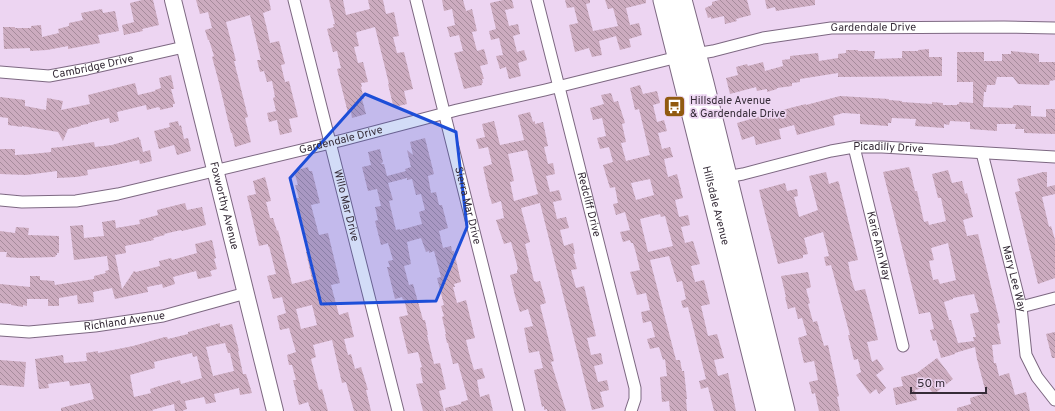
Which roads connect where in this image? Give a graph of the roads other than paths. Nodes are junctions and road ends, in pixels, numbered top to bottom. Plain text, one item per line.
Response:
1 (173, 0) edge
2 (294, 0) edge
3 (416, 0) edge
4 (536, 0) edge
5 (664, 0) edge
6 (681, 0) edge
7 (1055, 28) edge
8 (184, 47) junction
9 (687, 56) junction
10 (0, 72) edge
11 (559, 87) junction
12 (444, 114) junction
13 (330, 142) junction
14 (854, 147) junction
15 (982, 153) junction
16 (1055, 157) edge
17 (215, 171) junction
18 (726, 177) junction
19 (0, 200) edge
20 (246, 293) junction
21 (1055, 298) edge
22 (1021, 307) junction
23 (0, 330) edge
24 (903, 346) dead end
25 (1055, 400) edge
26 (631, 410) edge
27 (275, 411) edge
28 (398, 411) edge
29 (519, 411) edge
30 (767, 411) edge
31 (784, 411) edge

1 - 8 street, Foxworthy Avenue
2 - 13 street, Willo Mar Drive
3 - 12 street, Sierra Mar Drive
4 - 11 street, Redcliff Drive
5 - 9 highway, Hillsdale Avenue
6 - 9 highway, Hillsdale Avenue
7 - 9 street, Gardendale Drive
8 - 10 street, Cambridge Drive
8 - 17 street, Foxworthy Avenue
9 - 11 street, Gardendale Drive
9 - 18 highway, Hillsdale Avenue
9 - 30 highway, Hillsdale Avenue
11 - 12 street, Gardendale Drive
11 - 26 street, Redcliff Drive
12 - 13 street, Gardendale Drive
12 - 29 street, Sierra Mar Drive
13 - 17 street, Gardendale Drive
13 - 28 street, Willo Mar Drive
14 - 15 street, Picadilly Drive
14 - 18 street, Picadilly Drive
14 - 24 street, Karie Ann Way
15 - 16 street, Picadilly Drive
15 - 22 street, Mary Lee Way
17 - 19 street, Gardendale Drive
17 - 20 street, Foxworthy Avenue
18 - 31 highway, Hillsdale Avenue
20 - 23 street, Richland Avenue
20 - 27 street, Foxworthy Avenue
21 - 22 street
22 - 25 street, Mary Lee Way

